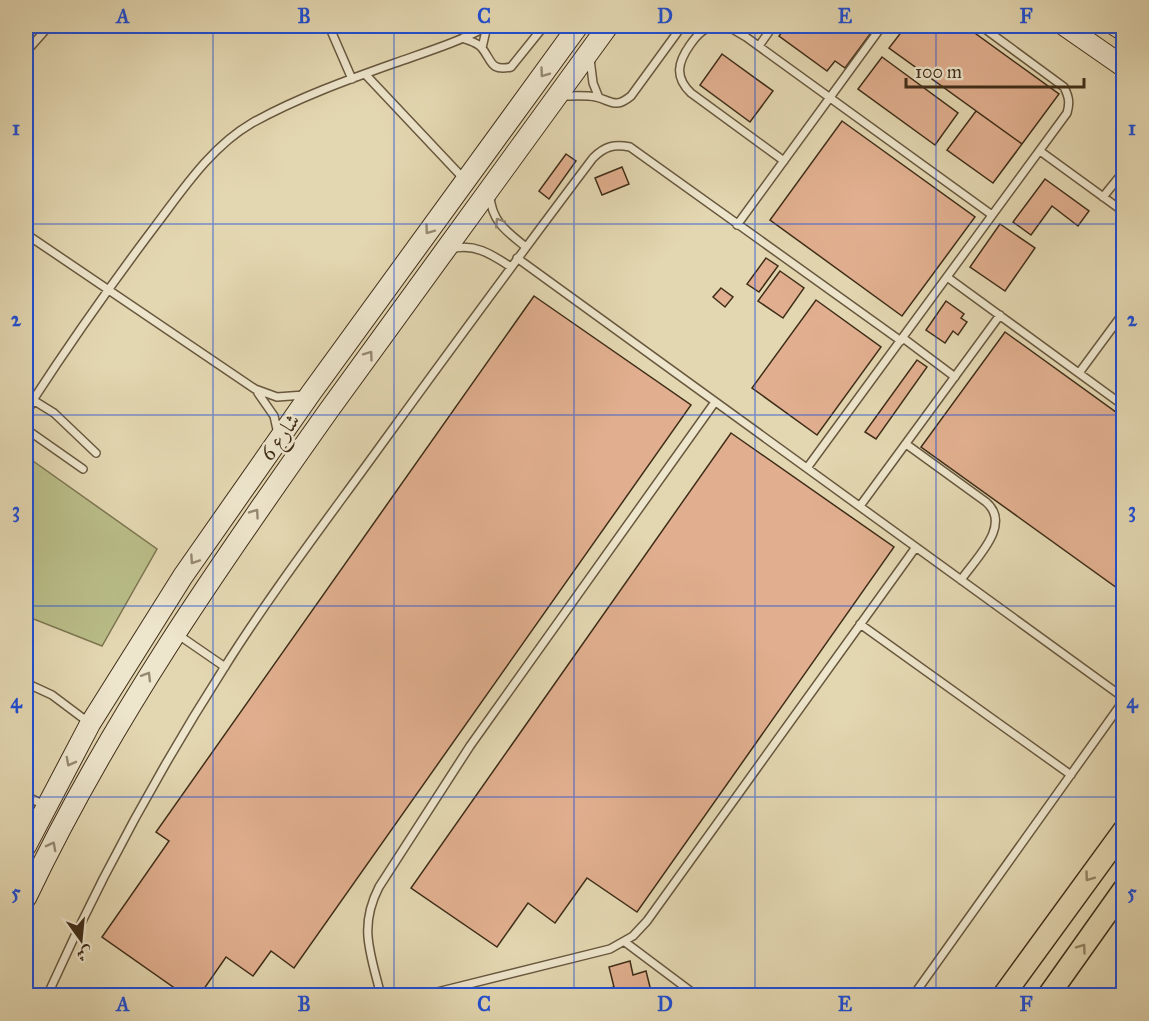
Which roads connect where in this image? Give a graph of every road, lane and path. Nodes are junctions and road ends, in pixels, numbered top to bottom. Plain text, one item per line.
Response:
1 (49, 26) edge
2 (329, 26) edge
3 (487, 26) edge
4 (544, 26) edge
5 (578, 26) edge
6 (608, 26) edge
7 (682, 26) edge
8 (717, 26) edge
9 (722, 26) edge
10 (773, 26) edge
11 (882, 26) edge
12 (981, 26) edge
13 (1065, 26) edge
14 (1116, 26) edge
15 (992, 29) edge
16 (1124, 31) edge
17 (463, 38) junction
18 (759, 46) junction
19 (482, 48) junction
20 (589, 51) junction
21 (26, 52) edge
22 (1121, 68) edge
23 (365, 74) junction
24 (352, 79) junction
25 (557, 97) junction
26 (830, 97) junction
27 (599, 98) junction
28 (1040, 151) junction
29 (784, 161) junction
30 (1124, 171) edge
31 (465, 180) junction
32 (491, 187) junction
33 (1103, 197) junction
34 (1124, 212) edge
35 (992, 215) junction
36 (737, 225) junction
37 (26, 234) edge
38 (526, 247) junction
39 (443, 252) junction
40 (518, 258) junction
41 (510, 267) junction
42 (947, 277) junction
43 (108, 288) junction
44 (1124, 312) edge
45 (1000, 315) junction
46 (902, 340) junction
47 (1079, 374) junction
48 (955, 377) junction
49 (255, 389) junction
50 (311, 393) junction
51 (33, 400) junction
52 (715, 402) junction
53 (1124, 406) edge
54 (26, 415) edge
55 (26, 429) edge
56 (279, 438) junction
57 (906, 444) junction
58 (96, 453) dead end
59 (807, 468) junction
60 (83, 469) dead end
61 (860, 506) junction
62 (916, 547) junction
63 (961, 580) junction
64 (860, 624) junction
65 (174, 633) junction
66 (225, 666) junction
67 (26, 683) edge
68 (1124, 699) edge
69 (90, 724) junction
70 (1071, 775) junction
71 (26, 796) edge
72 (46, 806) junction
73 (1124, 830) edge
74 (26, 846) edge
75 (1124, 889) edge
76 (26, 898) edge
77 (625, 942) junction
78 (47, 996) edge
79 (381, 996) edge
80 (421, 996) edge
81 (697, 996) edge
82 (913, 996) edge
83 (1003, 996) edge
84 (1048, 996) edge

1 - 21 lane
2 - 24 lane
3 - 17 lane
3 - 19 lane
4 - 19 lane
5 -> 31 street, شارع 6
6 - 20 street, شارع 6
7 - 27 lane
8 - 29 lane
9 - 18 lane
10 - 18 lane
11 - 26 lane
12 - 15 lane
13 - 22 street
14 - 16 street
15 - 28 lane
17 - 19 lane
17 - 23 lane
18 - 26 lane
20 - 25 street, شارع 6
20 - 27 lane
23 - 24 lane
23 - 31 lane
24 - 43 lane
25 - 27 lane
25 - 32 street, شارع 6
26 - 29 lane
26 - 35 lane
28 - 33 lane
28 - 35 lane
29 - 36 lane
30 - 33 lane
31 -> 50 street, شارع 6
38 -> 32 lane
32 - 39 street, شارع 6
33 - 34 lane
35 - 42 lane
36 - 38 lane
36 - 46 lane
37 - 43 lane
38 - 40 lane
39 - 41 lane
65 -> 39 street, شارع 6
40 - 41 lane
40 - 52 lane
41 - 66 lane
42 - 45 lane
42 - 46 lane
43 - 49 lane
43 - 51 lane
44 - 47 lane
45 - 47 lane
45 - 48 lane
46 - 48 lane
46 - 59 lane
47 - 53 lane
48 - 57 lane
49 - 50 lane
49 - 56 lane
50 - 56 street, شارع 6
51 - 54 lane
51 - 58 lane
52 - 59 lane
52 - 79 lane
55 - 60 lane
56 -> 69 street, شارع 6
57 - 61 lane
57 - 63 lane
59 - 61 lane
61 - 62 lane
62 - 63 lane
62 - 64 lane
63 - 68 lane
64 - 70 lane
64 - 77 lane
65 - 66 lane
76 -> 65 street, شارع 6
66 - 78 lane
67 - 69 lane
68 - 70 lane
69 -> 72 street, شارع 6
70 - 82 lane
71 - 72 lane
72 - 74 street, شارع 6
73 -> 83 main road
84 -> 75 main road
77 - 80 lane
77 - 81 lane

